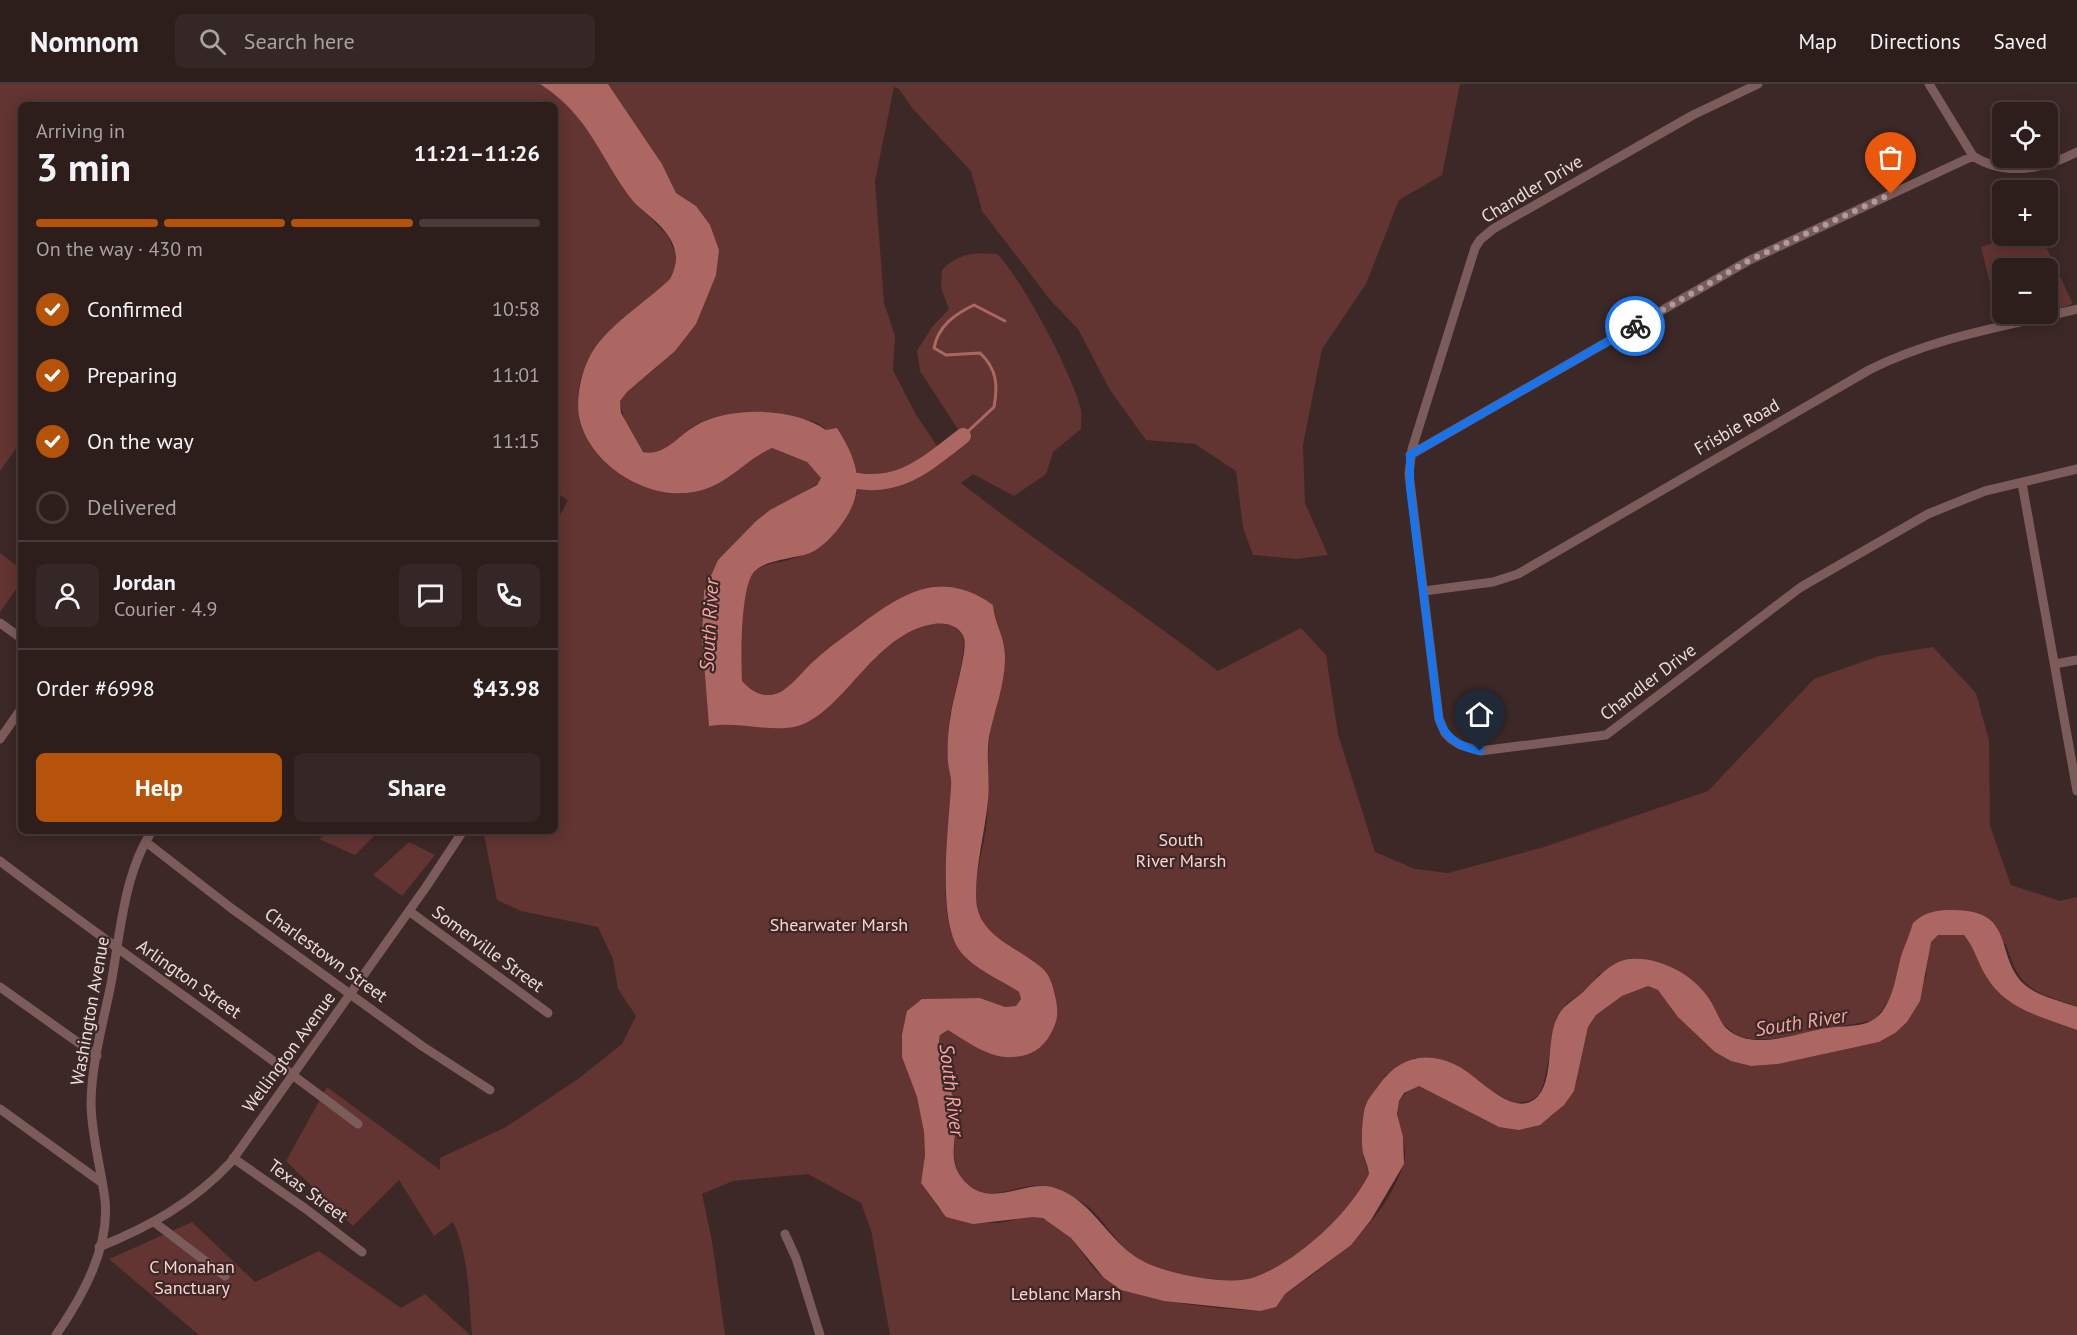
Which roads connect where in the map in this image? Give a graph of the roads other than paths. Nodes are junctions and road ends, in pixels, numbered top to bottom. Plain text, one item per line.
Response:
1 (1758, 84) edge
2 (1929, 84) edge
3 (2077, 152) edge
4 (1973, 156) junction
5 (2077, 309) edge
6 (1410, 455) junction
7 (2077, 469) edge
8 (2022, 483) junction
9 (1424, 591) junction
10 (0, 623) edge
11 (18, 636) edge
12 (2077, 660) edge
13 (2055, 664) junction
14 (18, 713) edge
15 (0, 739) edge
16 (2077, 791) edge
17 (150, 834) edge
18 (460, 834) edge
19 (146, 842) junction
20 (0, 861) edge
21 (409, 911) junction
22 (117, 950) junction
23 (0, 987) edge
24 (351, 994) junction
25 (548, 1013) dead end
26 (97, 1056) junction
27 (293, 1074) junction
28 (490, 1090) dead end
29 (0, 1109) edge
30 (358, 1124) dead end
31 (233, 1158) junction
32 (101, 1182) junction
33 (154, 1222) junction
34 (784, 1234) dead end
35 (99, 1247) junction
36 (362, 1252) dead end
37 (225, 1276) dead end
38 (56, 1335) edge
39 (820, 1335) edge

1 - 6 street, Chandler Drive
2 - 4 street
3 - 4 street
4 - 6 street
5 - 9 street, Frisbie Road
6 - 9 street, Chandler Drive
7 - 8 street, Chandler Drive
8 - 9 street, Chandler Drive
8 - 13 street
10 - 11 street
12 - 13 street
13 - 16 street
14 - 15 street
17 - 19 street, Washington Avenue
18 - 21 street, Wellington Avenue
19 - 22 street, Washington Avenue
19 - 24 street, Charlestown Street
20 - 22 street, Arlington Street
21 - 24 street, Wellington Avenue
21 - 25 street, Somerville Street
22 - 26 street, Washington Avenue
22 - 27 street, Arlington Street
23 - 26 street
24 - 27 street, Wellington Avenue
24 - 28 street, Charlestown Street
26 - 32 street, Washington Avenue
27 - 30 street, Arlington Street
27 - 31 street, Wellington Avenue
29 - 32 street
31 - 33 street, Wellington Avenue
31 - 36 street, Texas Street
32 - 35 street, Washington Avenue
33 - 35 street, Wellington Avenue
33 - 37 street
34 - 39 street
35 - 38 street, Washington Avenue

